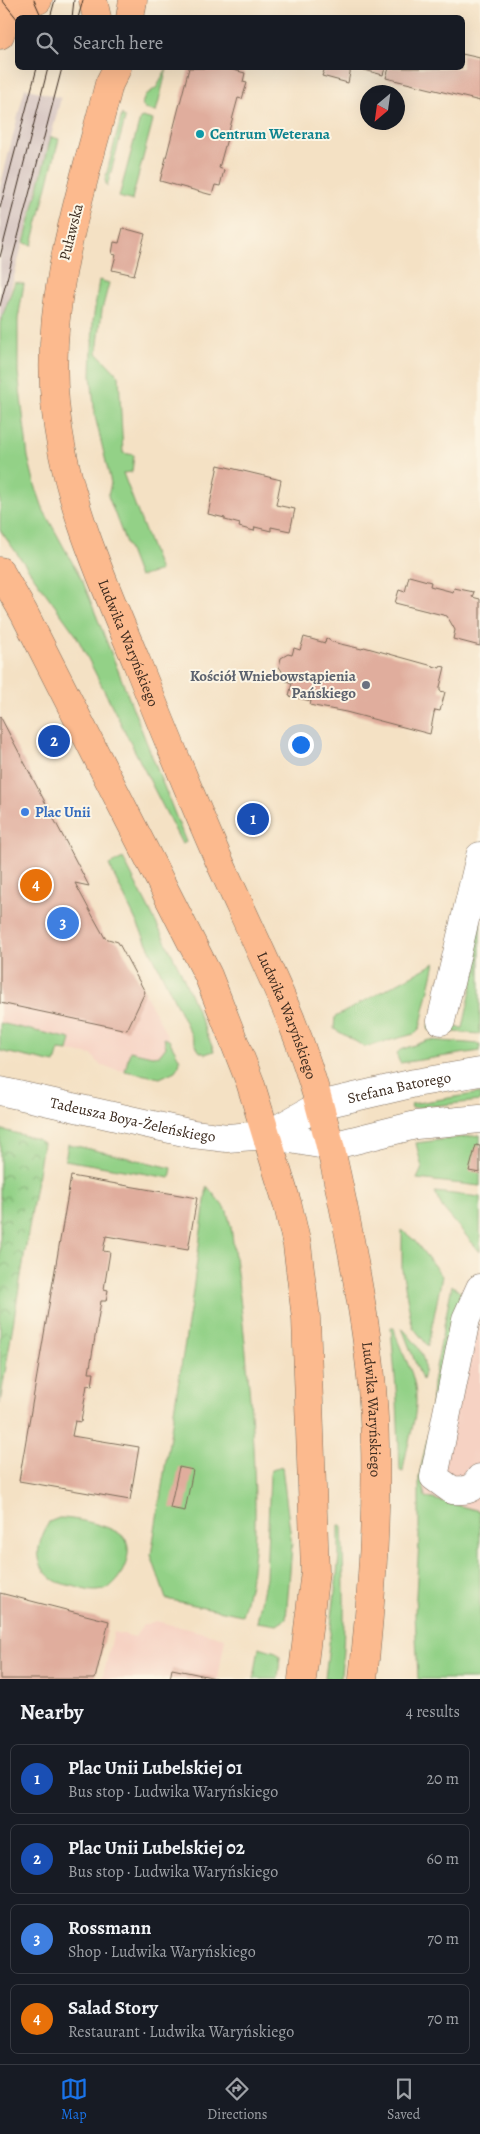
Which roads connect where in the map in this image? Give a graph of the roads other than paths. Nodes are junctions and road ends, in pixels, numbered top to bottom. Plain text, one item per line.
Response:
1 (38, 0) edge
2 (93, 0) edge
3 (133, 0) edge
4 (7, 5) edge
5 (96, 15) edge
6 (130, 15) edge
7 (0, 35) edge
8 (111, 73) edge
9 (54, 384) joint
10 (0, 571) edge
11 (480, 856) edge
12 (441, 1021) dead end
13 (480, 1072) edge
14 (0, 1091) edge
15 (320, 1105) junction
16 (480, 1119) edge
17 (267, 1135) junction
18 (331, 1146) junction
19 (480, 1288) edge
20 (473, 1321) edge
21 (477, 1485) edge
22 (302, 1679) edge
23 (363, 1679) edge

1 - 4 main road
2 - 5 main road
3 - 6 main road
4 - 7 main road
8 - 9 main road, Puławska
9 - 15 main road, Ludwika Waryńskiego
10 - 17 main road
11 - 12 street
13 - 15 street, Stefana Batorego
14 - 17 street, Tadeusza Boya-Żeleńskiego
15 - 17 street, Tadeusza Boya-Żeleńskiego
15 - 18 main road, Ludwika Waryńskiego
16 - 18 street
17 - 18 street, Tadeusza Boya-Żeleńskiego
17 - 22 main road
18 - 23 main road, Ludwika Waryńskiego
19 - 20 street
20 - 21 street

